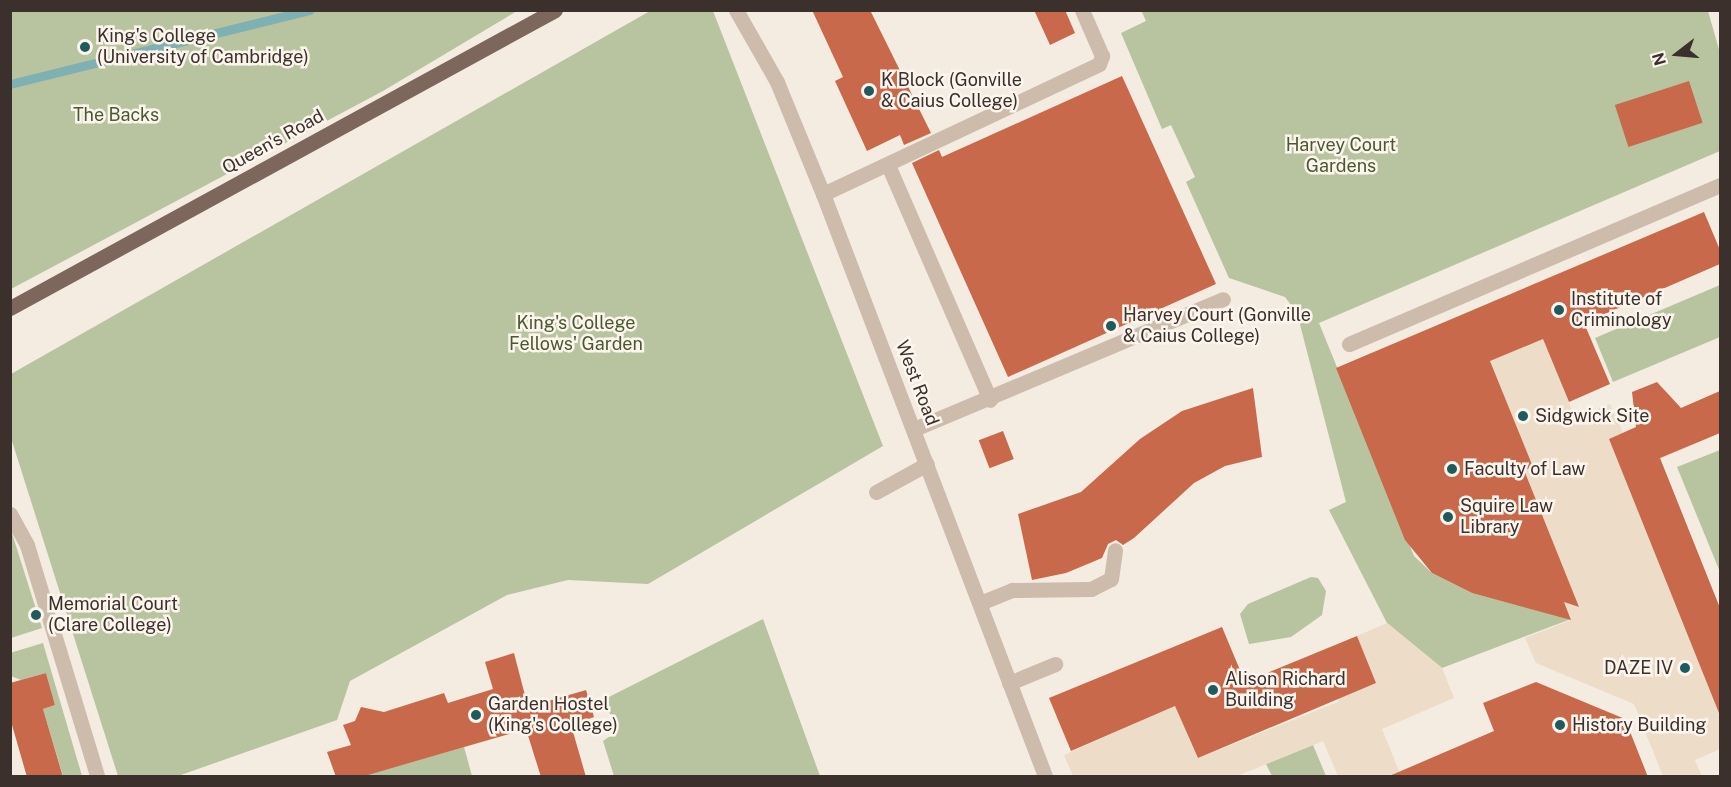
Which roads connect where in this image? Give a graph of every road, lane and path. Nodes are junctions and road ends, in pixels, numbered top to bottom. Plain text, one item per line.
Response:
1 (555, 10) edge
2 (736, 10) edge
3 (1082, 10) edge
4 (888, 165) junction
5 (1720, 185) edge
6 (823, 194) junction
7 (1223, 298) dead end
8 (10, 308) edge
9 (1349, 344) dead end
10 (990, 400) junction
11 (914, 429) junction
12 (927, 464) junction
13 (876, 492) dead end
14 (10, 514) edge
15 (1115, 550) dead end
16 (980, 603) junction
17 (1055, 664) dead end
18 (1009, 682) junction
19 (97, 777) edge
20 (1045, 777) edge

1 - 8 main road, Queen's Road
2 - 6 street, West Road
3 - 4 street
4 - 6 street
4 - 10 street
5 - 9 street
6 - 11 street, West Road
7 - 10 street
10 - 11 street
11 - 12 street, West Road
12 - 13 street
12 - 16 street, West Road
14 - 19 street
15 - 16 street
16 - 18 street, West Road
17 - 18 street
18 - 20 street, West Road

